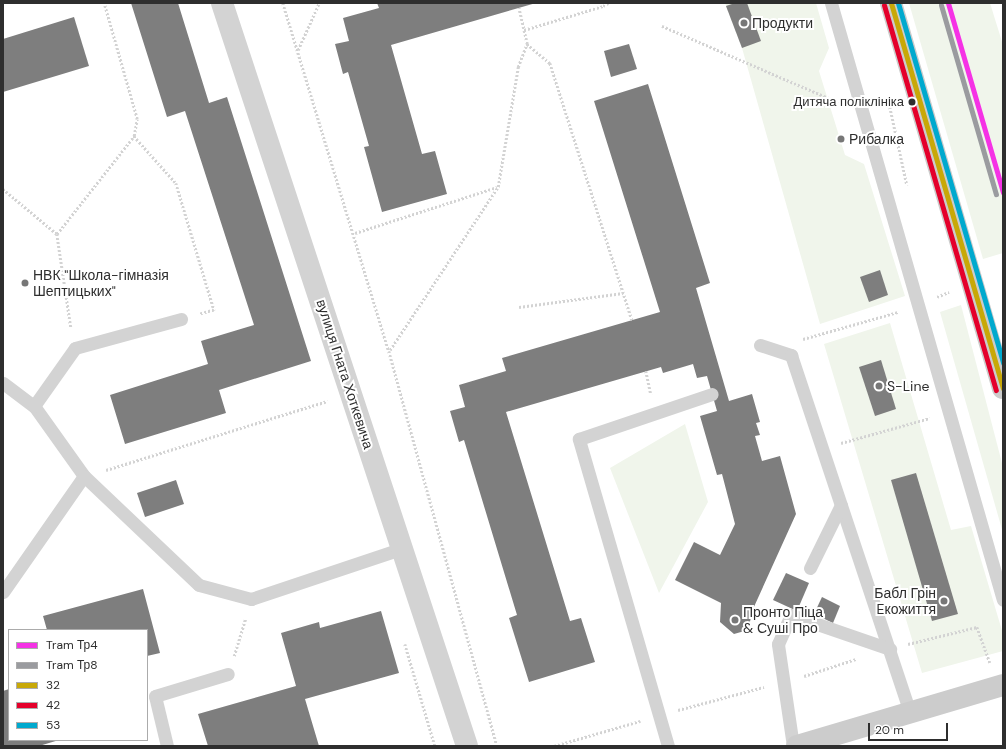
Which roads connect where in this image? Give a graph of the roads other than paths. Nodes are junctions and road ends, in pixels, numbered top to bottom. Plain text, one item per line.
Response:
1 (222, 3) edge
2 (831, 3) edge
3 (891, 3) edge
4 (181, 319) road end
5 (760, 345) dead end
6 (3, 383) edge
7 (1003, 388) edge
8 (712, 394) dead end
9 (34, 406) junction
10 (84, 476) junction
11 (840, 505) junction
12 (403, 548) junction
13 (810, 568) dead end
14 (3, 592) edge
15 (1003, 600) edge
16 (890, 649) junction
17 (228, 674) road end
18 (997, 676) edge
19 (910, 712) junction
20 (167, 746) edge
21 (467, 746) edge
22 (668, 746) edge
23 (793, 746) edge
24 (797, 746) edge

1 - 12 street, вулиця Гната Хоткевича
2 - 15 lane
3 - 7 main road
4 - 9 lane
5 - 11 lane
6 - 9 lane
8 - 22 lane
9 - 10 lane
10 - 12 lane
10 - 14 lane
11 - 13 lane
11 - 16 lane
12 - 21 street, вулиця Гната Хоткевича
16 - 19 lane
16 - 23 lane
17 - 20 lane
18 - 19 main road
19 - 24 main road

